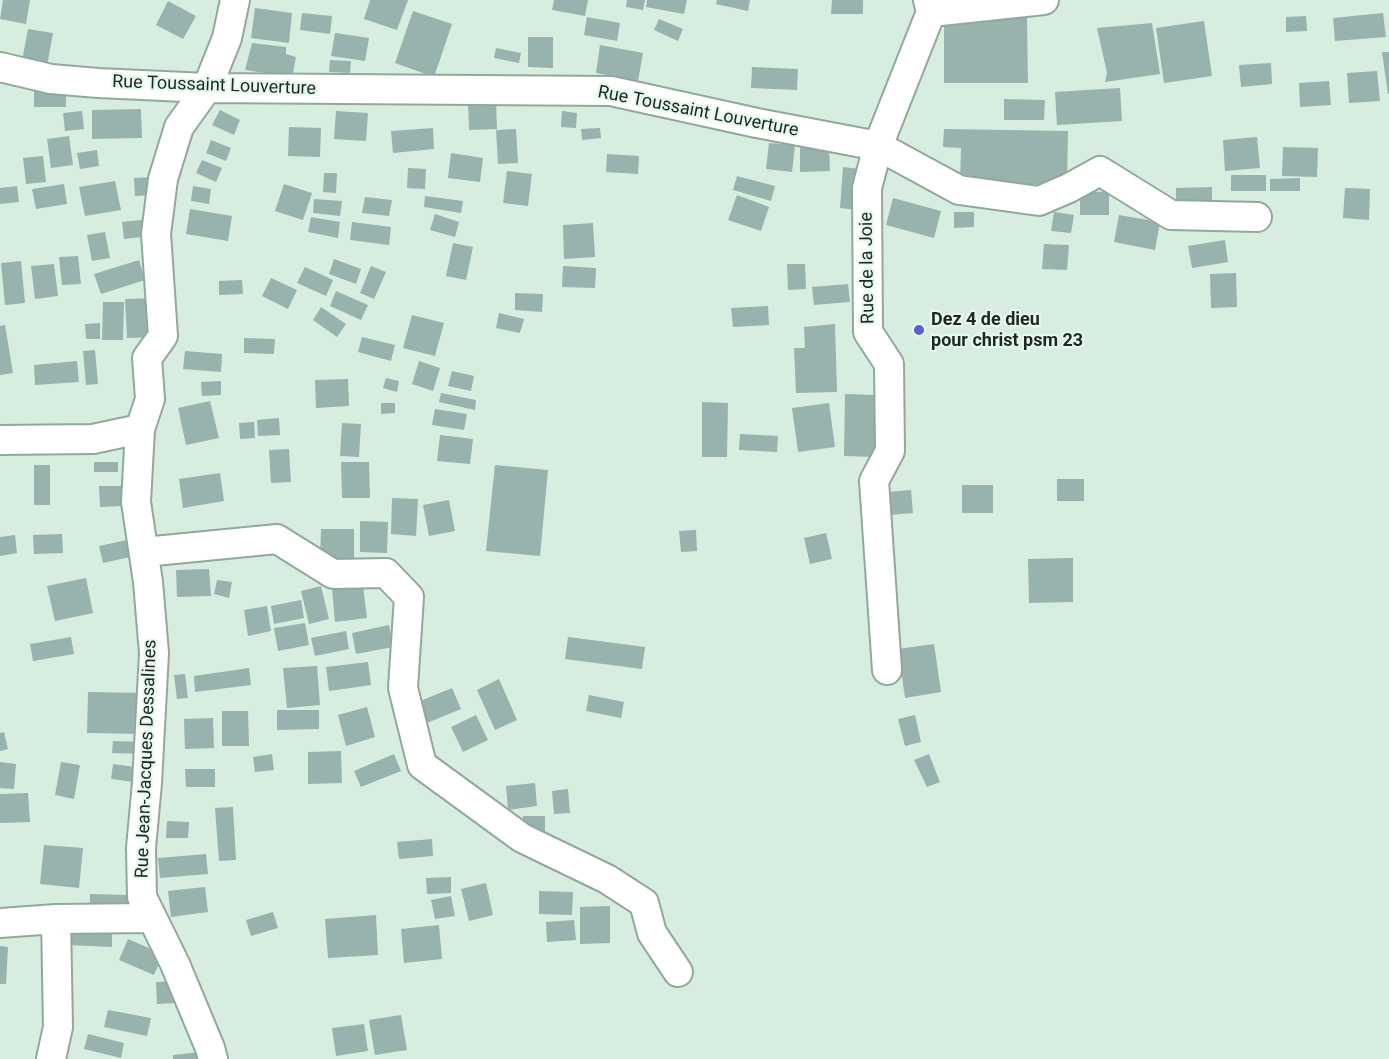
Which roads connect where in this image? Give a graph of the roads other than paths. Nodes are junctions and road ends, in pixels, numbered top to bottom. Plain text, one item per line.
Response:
1 (235, 0) edge
2 (1044, 0) edge
3 (929, 6) edge
4 (0, 67) edge
5 (207, 88) junction
6 (878, 146) junction
7 (1257, 217) dead end
8 (140, 429) junction
9 (0, 440) edge
10 (144, 552) junction
11 (887, 670) dead end
12 (151, 918) junction
13 (56, 919) junction
14 (0, 923) edge
15 (678, 972) dead end
16 (51, 1059) edge
17 (213, 1059) edge

1 - 5 street, Rue Jean-Jacques Dessalines
2 - 3 street
3 - 6 street, Rue de la Joie
4 - 5 street, Rue Toussaint Louverture
5 - 6 street, Rue Toussaint Louverture
5 - 8 street, Rue Jean-Jacques Dessalines
6 - 7 street, Rue Toussaint Louverture
6 - 11 street, Rue de la Joie
8 - 9 street
8 - 10 street, Rue Jean-Jacques Dessalines
10 - 12 street, Rue Jean-Jacques Dessalines
10 - 15 street
12 - 13 street
12 - 17 street, Rue Jean-Jacques Dessalines
13 - 14 street
13 - 16 street

